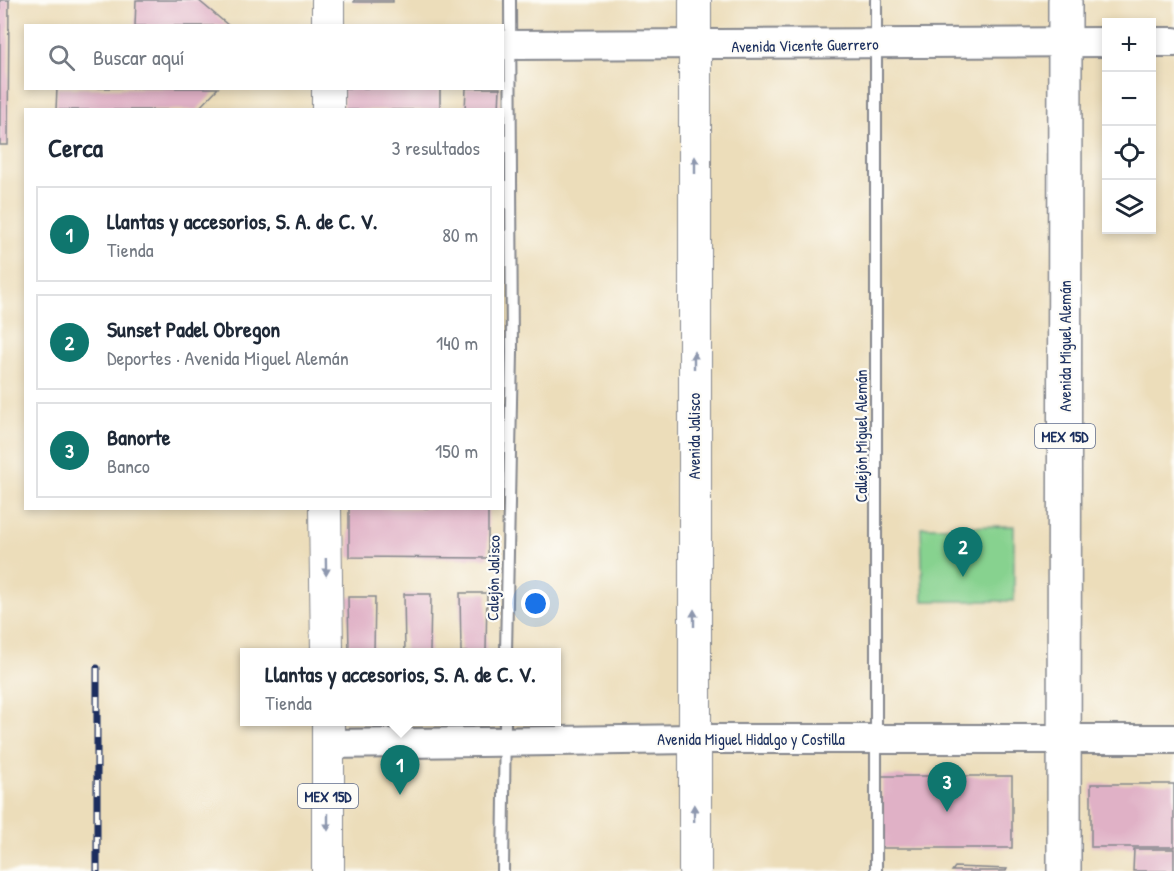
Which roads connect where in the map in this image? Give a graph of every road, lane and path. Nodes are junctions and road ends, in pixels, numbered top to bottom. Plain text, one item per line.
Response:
1 (328, 0) edge
2 (510, 0) edge
3 (695, 0) edge
4 (876, 0) edge
5 (1065, 0) edge
6 (328, 24) edge
7 (1102, 42) edge
8 (1156, 42) edge
9 (1174, 42) edge
10 (1065, 43) junction
11 (876, 45) junction
12 (506, 46) edge
13 (696, 46) junction
14 (328, 90) edge
15 (328, 108) edge
16 (325, 510) edge
17 (327, 648) edge
18 (506, 648) edge
19 (505, 731) edge
20 (328, 733) edge
21 (693, 739) junction
22 (1174, 739) edge
23 (878, 740) junction
24 (1065, 741) junction
25 (328, 871) edge
26 (503, 871) edge
27 (694, 871) edge
28 (876, 871) edge
29 (1064, 871) edge

1 - 6 main road
2 - 12 lane, Calejón Jalisco
3 - 13 main road, Avenida Jalisco
4 - 11 lane, Callejón Miguel Alemán
5 - 10 highway, Avenida Miguel Alemán / MEX 15D
7 - 10 street, Avenida Vicente Guerrero
8 - 9 street
10 - 11 street, Avenida Vicente Guerrero
10 - 24 highway, Avenida Miguel Alemán / MEX 15D
11 - 13 street, Avenida Vicente Guerrero
11 - 23 lane, Callejón Miguel Alemán
12 - 13 street, Avenida Vicente Guerrero
12 - 18 lane, Calejón Jalisco
21 -> 13 main road, Avenida Jalisco
14 - 15 main road
16 -> 17 main road
19 - 20 street, Avenida Miguel Hidalgo y Costilla
19 - 21 street, Avenida Miguel Hidalgo y Costilla
19 - 26 lane
20 -> 25 main road, MEX 15D
21 - 23 street, Avenida Miguel Hidalgo y Costilla
27 -> 21 main road, Avenida Jalisco
22 - 24 street, Avenida Miguel Hidalgo y Costilla
23 - 24 street, Avenida Miguel Hidalgo y Costilla
23 - 28 lane, Callejón Miguel Alemán
24 - 29 highway, Avenida Miguel Alemán / MEX 15D

